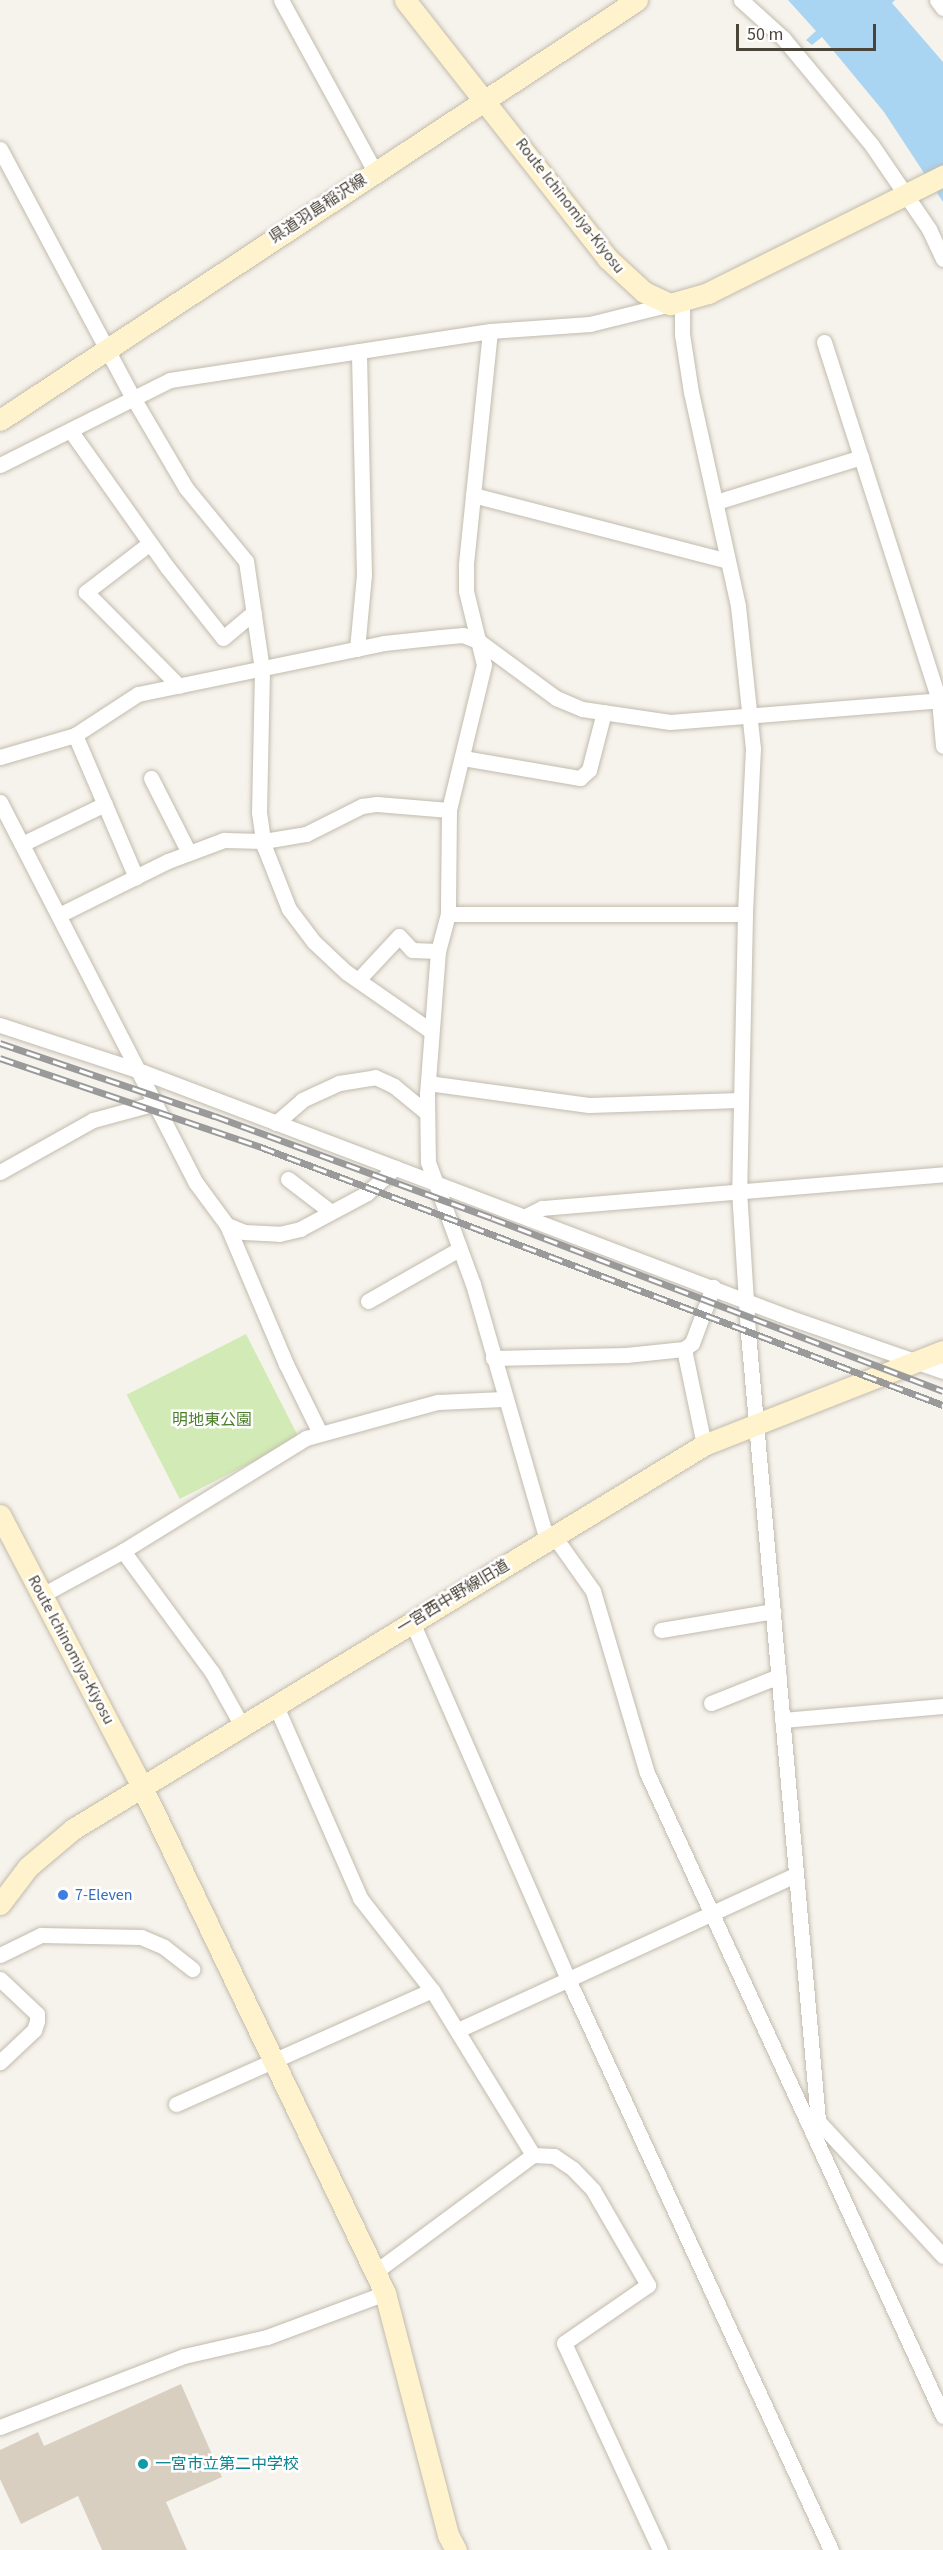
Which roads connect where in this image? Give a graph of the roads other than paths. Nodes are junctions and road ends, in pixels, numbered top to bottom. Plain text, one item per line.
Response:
1 (281, 0) edge
2 (405, 0) edge
3 (637, 0) edge
4 (741, 0) edge
5 (937, 0) edge
6 (943, 8) edge
7 (485, 99) junction
8 (0, 149) edge
9 (375, 172) junction
10 (943, 176) edge
11 (905, 194) junction
12 (943, 259) edge
13 (676, 302) junction
14 (490, 331) junction
15 (824, 342) dead end
16 (105, 350) junction
17 (358, 351) junction
18 (132, 396) junction
19 (0, 420) edge
20 (70, 430) junction
21 (861, 457) junction
22 (0, 465) edge
23 (473, 495) junction
24 (716, 502) junction
25 (150, 543) junction
26 (728, 561) junction
27 (254, 612) junction
28 (480, 642) junction
29 (357, 649) junction
30 (262, 670) junction
31 (178, 686) junction
32 (941, 700) edge
33 (604, 712) junction
34 (750, 715) junction
35 (75, 735) junction
36 (943, 746) edge
37 (0, 757) edge
38 (463, 758) junction
39 (151, 778) dead end
40 (0, 802) edge
41 (105, 804) junction
42 (450, 810) junction
43 (264, 841) junction
44 (22, 844) junction
45 (189, 853) junction
46 (136, 877) junction
47 (448, 914) junction
48 (745, 914) junction
49 (59, 915) junction
50 (438, 951) junction
51 (358, 980) junction
52 (0, 1025) edge
53 (431, 1031) junction
54 (143, 1072) junction
55 (428, 1083) junction
56 (740, 1100) junction
57 (156, 1103) junction
58 (427, 1113) junction
59 (276, 1123) junction
60 (395, 1168) junction
61 (0, 1172) edge
62 (943, 1174) edge
63 (288, 1179) dead end
64 (432, 1182) junction
65 (739, 1190) junction
66 (332, 1212) junction
67 (526, 1216) junction
68 (227, 1225) junction
69 (459, 1249) junction
70 (713, 1287) junction
71 (746, 1300) junction
72 (368, 1301) dead end
73 (684, 1349) junction
74 (943, 1351) edge
75 (493, 1358) junction
76 (917, 1360) junction
77 (943, 1371) edge
78 (504, 1399) junction
79 (757, 1421) junction
80 (320, 1433) junction
81 (704, 1445) junction
82 (0, 1515) edge
83 (550, 1538) junction
84 (123, 1551) junction
85 (42, 1595) junction
86 (773, 1611) junction
87 (412, 1622) junction
88 (660, 1630) dead end
89 (779, 1676) junction
90 (711, 1703) dead end
91 (275, 1704) junction
92 (943, 1706) edge
93 (782, 1720) junction
94 (241, 1724) junction
95 (141, 1785) junction
96 (795, 1875) junction
97 (2, 1897) edge
98 (709, 1913) junction
99 (0, 1954) edge
100 (192, 1969) dead end
101 (567, 1977) junction
102 (0, 1979) edge
103 (432, 1990) junction
104 (458, 2030) junction
105 (274, 2061) junction
106 (0, 2062) edge
107 (176, 2104) dead end
108 (814, 2122) junction
109 (533, 2155) junction
110 (943, 2256) edge
111 (375, 2272) junction
112 (385, 2293) junction
113 (943, 2416) edge
114 (0, 2427) edge
115 (456, 2550) edge
116 (660, 2550) edge
117 (831, 2550) edge

1 - 9 street
2 - 7 street, Route Ichinomiya-Kiyosu
3 - 7 street, 県道羽島稲沢線
4 - 11 street
5 - 6 street
7 - 9 street, 県道羽島稲沢線
7 - 13 street, Route Ichinomiya-Kiyosu
8 - 16 street
9 - 16 street, 県道羽島稲沢線
10 - 11 street
11 - 12 street
11 - 13 street
13 - 14 street
13 - 24 street
14 - 17 street
14 - 23 street
15 - 21 street
16 - 18 street
16 - 19 street, 県道羽島稲沢線
17 - 18 street
17 - 29 street
18 - 20 street
18 - 27 street
20 - 22 street
20 - 25 street
21 - 24 street
21 - 32 street
23 - 26 street
23 - 28 street
24 - 26 street
25 - 27 street
25 - 31 street
26 - 34 street
27 - 30 street
28 - 29 street
28 - 33 street
28 - 38 street
29 - 30 street
30 - 31 street
30 - 43 street
31 - 35 street
32 - 34 street
32 - 36 street
33 - 34 street
33 - 38 street
34 - 48 street
35 - 37 street
35 - 41 street
38 - 42 street
39 - 45 street
40 - 44 street
41 - 44 street
41 - 46 street
42 - 43 street
42 - 47 street
43 - 45 street
43 - 51 street
44 - 49 street
45 - 46 street
46 - 49 street
47 - 48 street
47 - 50 street
48 - 56 street
49 - 54 street
50 - 51 street
50 - 53 street
51 - 53 street
52 - 54 street
53 - 55 street
54 - 57 street
54 - 59 street
55 - 56 street
55 - 58 street
56 - 65 street
57 - 61 street
57 - 68 street
58 - 59 street
58 - 64 street
59 - 60 street
60 - 64 street
60 - 66 street
62 - 65 street
63 - 66 street
64 - 67 street
64 - 69 street
65 - 67 street
65 - 71 street
66 - 68 street
67 - 70 street
68 - 80 street
69 - 72 street
69 - 75 street
70 - 71 street
70 - 73 street
71 - 76 street
71 - 79 street
73 - 75 street
73 - 81 street
74 - 76 street, 一宮西中野線旧道
75 - 78 street
76 - 77 street
76 - 79 street, 一宮西中野線旧道
78 - 80 street
78 - 83 street
79 - 81 street, 一宮西中野線旧道
79 - 86 street
80 - 84 street
81 - 83 street, 一宮西中野線旧道
82 - 85 street, Route Ichinomiya-Kiyosu
83 - 87 street, 一宮西中野線旧道
83 - 98 street
84 - 85 street
84 - 94 street
85 - 95 street, Route Ichinomiya-Kiyosu
86 - 88 street
86 - 89 street
87 - 91 street, 一宮西中野線旧道
87 - 101 street
89 - 90 street
89 - 93 street
91 - 94 street, 一宮西中野線旧道
91 - 103 street
92 - 93 street
93 - 96 street
94 - 95 street, 一宮西中野線旧道
95 - 97 street, 一宮西中野線旧道
95 - 105 street, Route Ichinomiya-Kiyosu
96 - 98 street
96 - 108 street
98 - 101 street
98 - 108 street
99 - 100 street
101 - 104 street
101 - 117 street
102 - 106 street
103 - 104 street
103 - 105 street
104 - 109 street
105 - 107 street
105 - 111 street, Route Ichinomiya-Kiyosu
108 - 110 street
108 - 113 street
109 - 111 street
109 - 116 street
111 - 112 street, Route Ichinomiya-Kiyosu
112 - 114 street
112 - 115 street, Route Ichinomiya-Kiyosu

